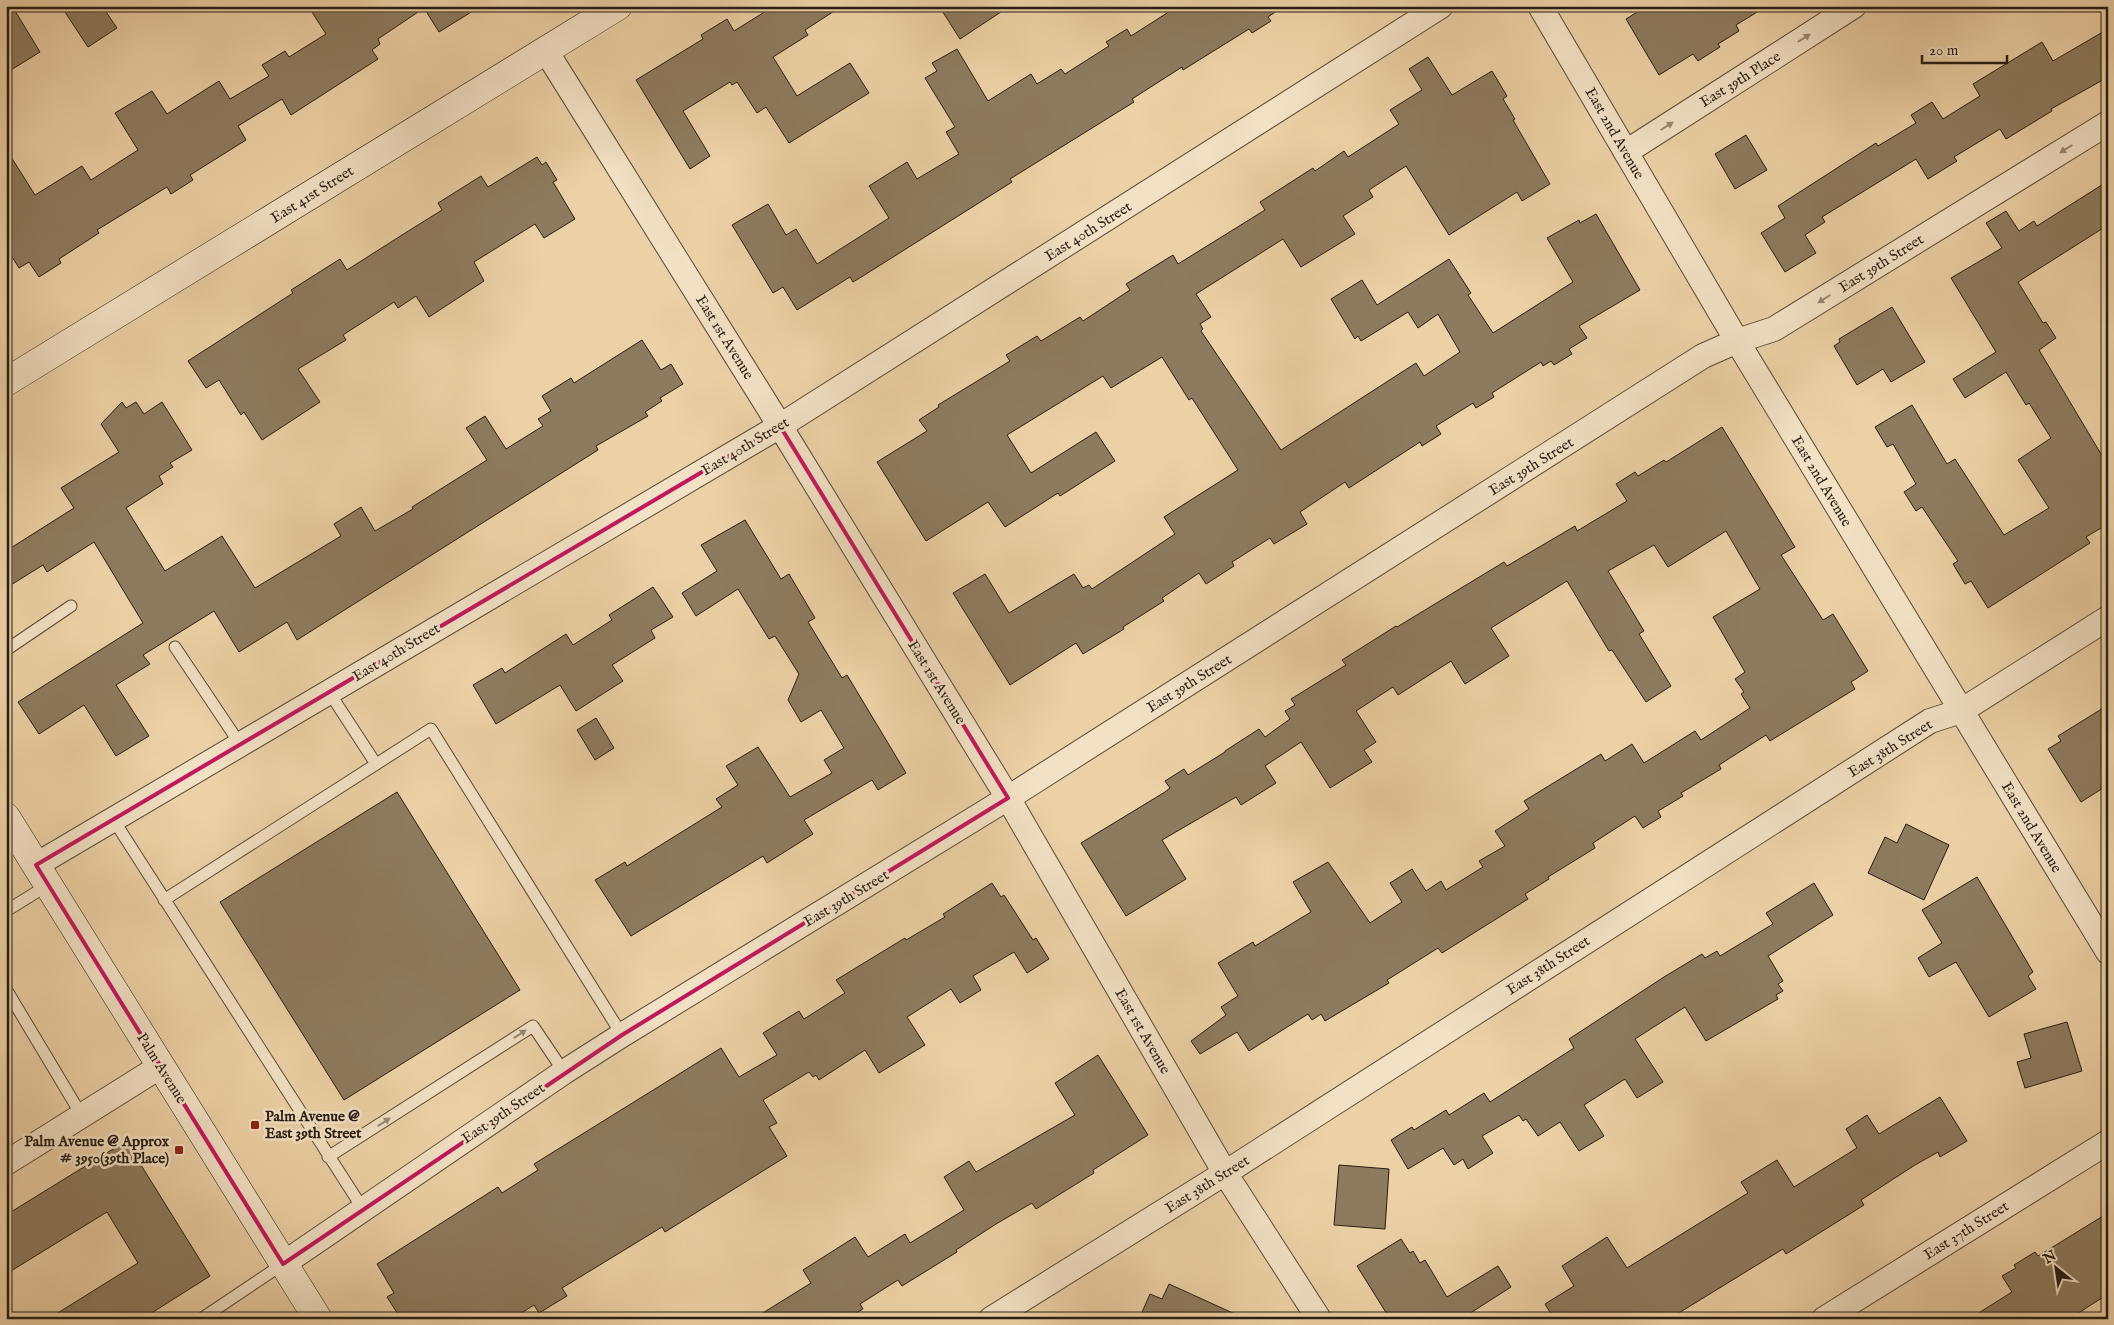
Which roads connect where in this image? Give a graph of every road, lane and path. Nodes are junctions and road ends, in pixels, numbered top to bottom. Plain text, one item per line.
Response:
1 (618, 6) edge
2 (1441, 6) edge
3 (1540, 6) edge
4 (1854, 6) edge
5 (546, 51) junction
6 (2108, 123) edge
7 (1626, 152) junction
8 (1737, 341) junction
9 (6, 382) edge
10 (780, 426) junction
11 (71, 606) dead end
12 (2108, 618) edge
13 (175, 647) dead end
14 (6, 650) edge
15 (329, 692) junction
16 (1961, 711) junction
17 (240, 744) junction
18 (376, 764) junction
19 (1008, 798) junction
20 (6, 817) edge
21 (113, 819) junction
22 (42, 875) junction
23 (164, 900) junction
24 (6, 911) edge
25 (2108, 952) edge
26 (6, 989) edge
27 (622, 1035) junction
28 (162, 1066) junction
29 (564, 1072) junction
30 (82, 1116) junction
31 (2108, 1142) edge
32 (328, 1158) junction
33 (6, 1162) edge
34 (1225, 1172) junction
35 (363, 1209) junction
36 (283, 1264) junction
37 (201, 1319) edge
38 (318, 1319) edge
39 (991, 1319) edge
40 (1319, 1319) edge
41 (1824, 1319) edge

1 - 5 street, East 41st Street
2 - 10 street, East 40th Street
3 - 7 street, East 2nd Avenue
7 -> 4 street, East 39th Place
5 - 9 street, East 41st Street
5 - 10 street, East 1st Avenue
6 -> 8 street, East 39th Street
7 - 8 street, East 2nd Avenue
8 - 16 street, East 2nd Avenue
8 - 19 street, East 39th Street
10 - 15 street, East 40th Street
10 - 19 street, East 1st Avenue
11 - 14 lane
12 - 16 street, East 38th Street
13 - 17 lane
15 - 17 street, East 40th Street
15 - 18 lane
16 - 25 street, East 2nd Avenue
16 - 34 street, East 38th Street
17 - 21 street, East 40th Street
18 - 23 lane
18 - 27 lane
19 - 27 street, East 39th Street
19 - 34 street, East 1st Avenue
20 - 22 street, Palm Avenue
21 - 22 street, East 40th Street
21 - 23 lane
22 - 24 lane
22 - 28 street, Palm Avenue
23 - 32 lane
26 - 30 lane
27 - 29 street, East 39th Street
28 - 30 street
28 - 36 street, Palm Avenue
32 -> 29 lane
29 - 35 street, East 39th Street
30 - 33 street
31 - 41 street, East 37th Street
32 - 35 lane
34 - 39 street, East 38th Street
34 - 40 street, East 1st Avenue
35 - 36 street, East 39th Street
36 - 37 lane
36 - 38 street, Palm Avenue

